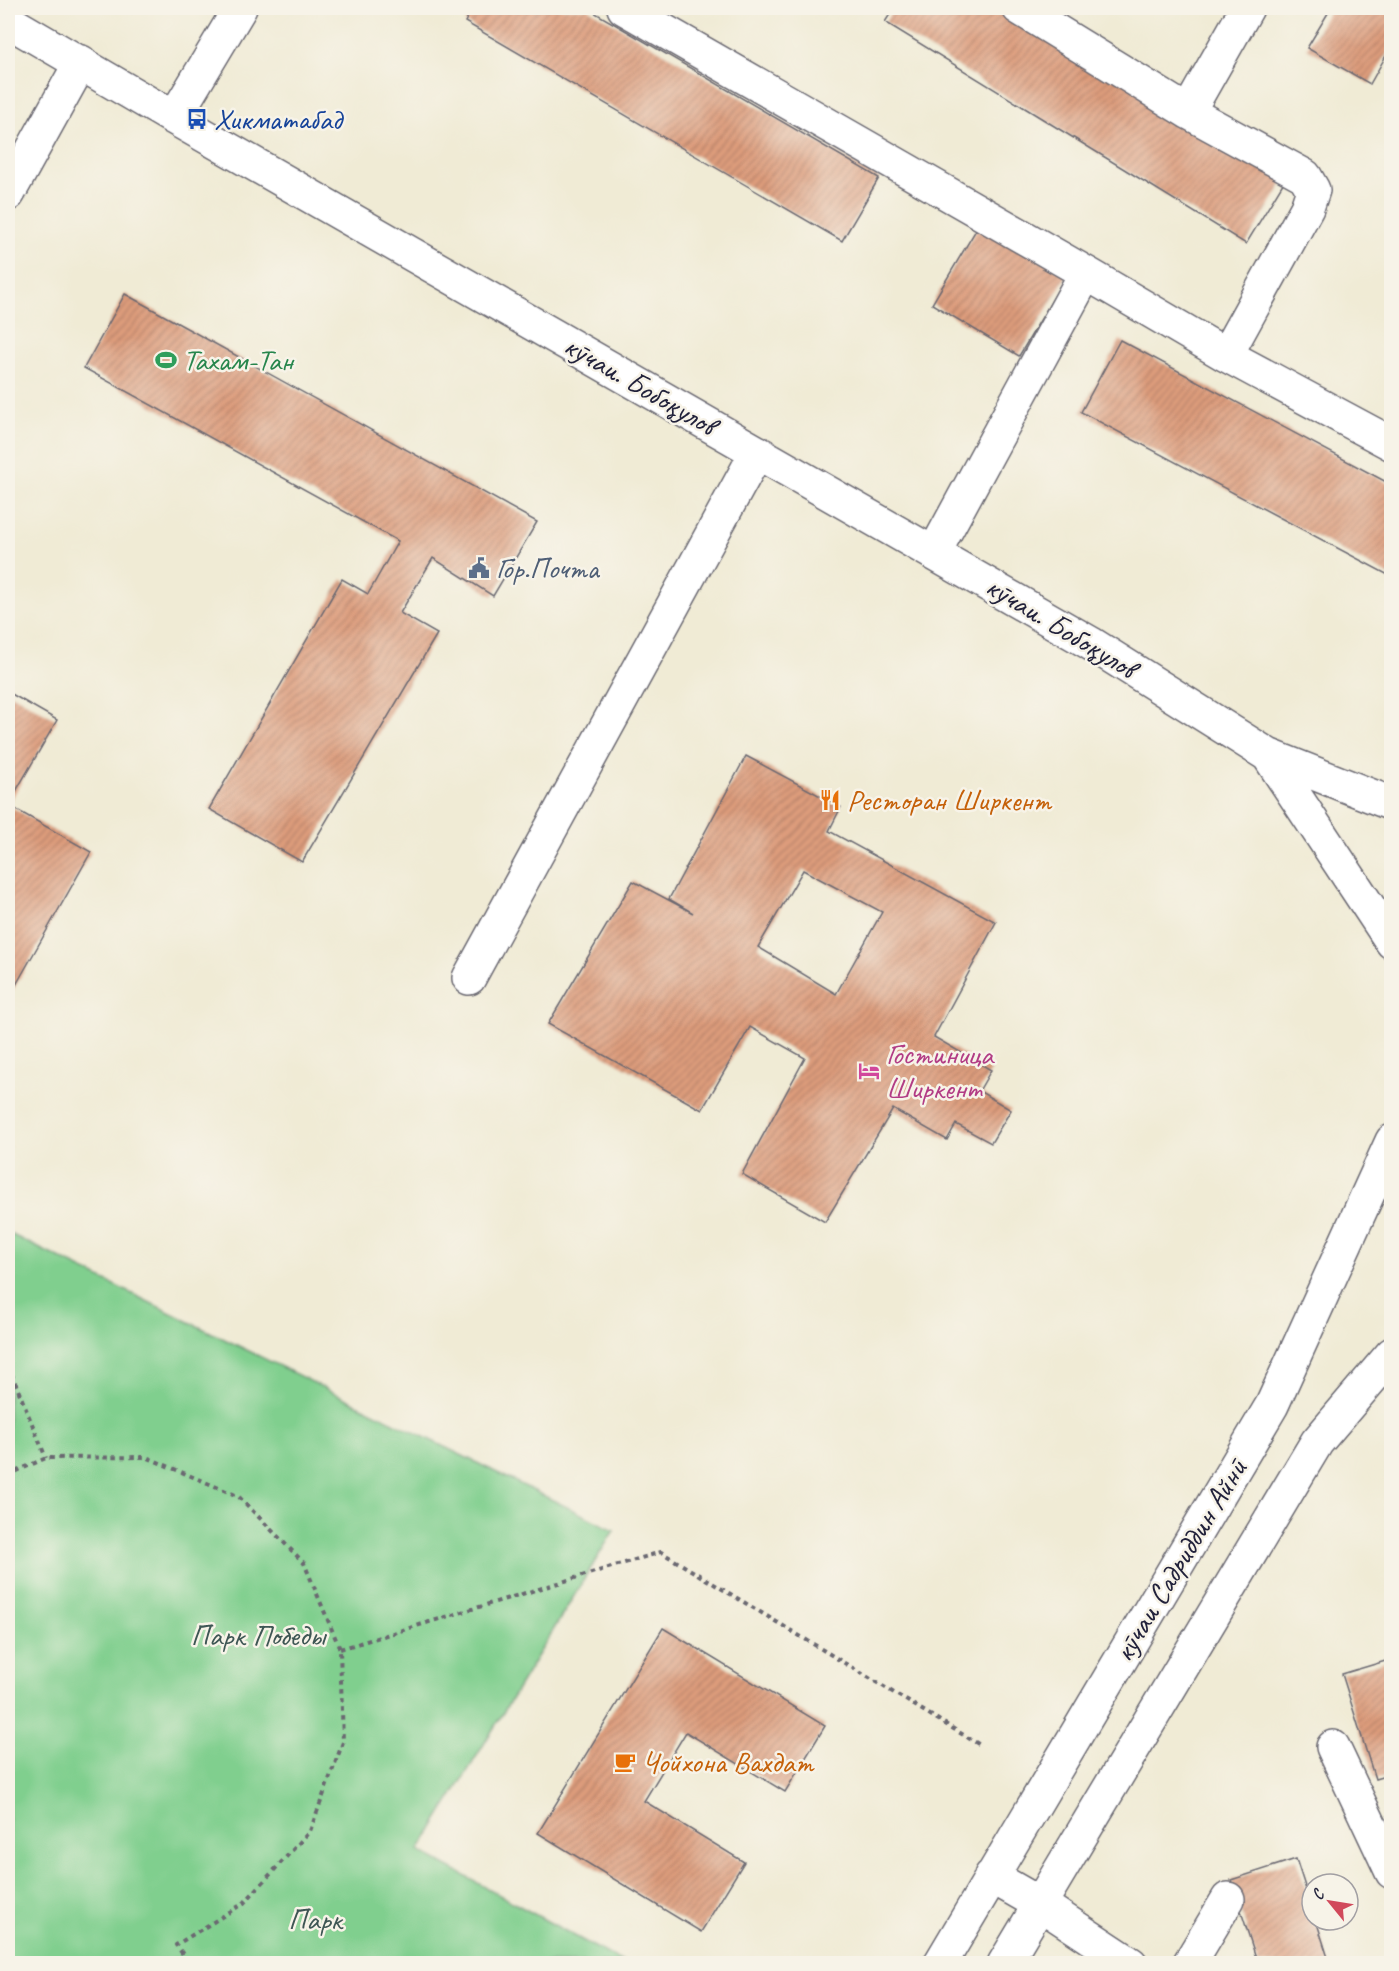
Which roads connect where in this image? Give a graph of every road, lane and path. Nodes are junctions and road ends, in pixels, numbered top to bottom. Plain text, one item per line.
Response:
1 (240, 8) edge
2 (624, 8) edge
3 (1019, 8) edge
4 (1247, 8) edge
5 (8, 21) edge
6 (81, 62) junction
7 (1188, 112) junction
8 (174, 118) junction
9 (8, 194) edge
10 (1086, 273) junction
11 (1226, 355) junction
12 (1392, 444) edge
13 (757, 452) junction
14 (934, 553) junction
15 (1268, 755) junction
16 (1392, 804) edge
17 (1392, 942) edge
18 (469, 978) dead end
19 (1392, 1140) edge
20 (1392, 1354) edge
21 (8, 1365) edge
22 (46, 1458) junction
23 (8, 1475) edge
24 (340, 1648) junction
25 (980, 1745) dead end
26 (1333, 1747) dead end
27 (1392, 1872) edge
28 (991, 1876) junction
29 (1228, 1899) dead end
30 (1040, 1904) junction
31 (190, 1964) edge
32 (940, 1964) edge
33 (1004, 1964) edge
34 (1131, 1964) edge
35 (1189, 1964) edge

1 - 8 street
2 - 10 street
3 - 7 street
4 - 7 street
5 - 6 street, кӯчаи. Бобоқулов
6 - 8 street, кӯчаи. Бобоқулов
6 - 9 street
7 - 11 street
8 - 13 street, кӯчаи. Бобоқулов
10 - 11 street
10 - 14 street
11 - 12 street
13 - 14 street, кӯчаи. Бобоқулов
13 - 18 street
14 - 15 street, кӯчаи. Бобоқулов
15 - 16 street
15 - 17 street
19 - 28 street, кӯчаи Садриддин Айнӣ
20 - 30 street, кӯчаи Садриддин Айнӣ
21 - 22 path
22 - 23 path
22 - 24 path
24 - 25 path
24 - 31 path
26 - 27 street
28 - 30 street
28 - 32 street, кӯчаи Садриддин Айнӣ
29 - 35 street
30 - 33 street, кӯчаи Садриддин Айнӣ
30 - 34 street

